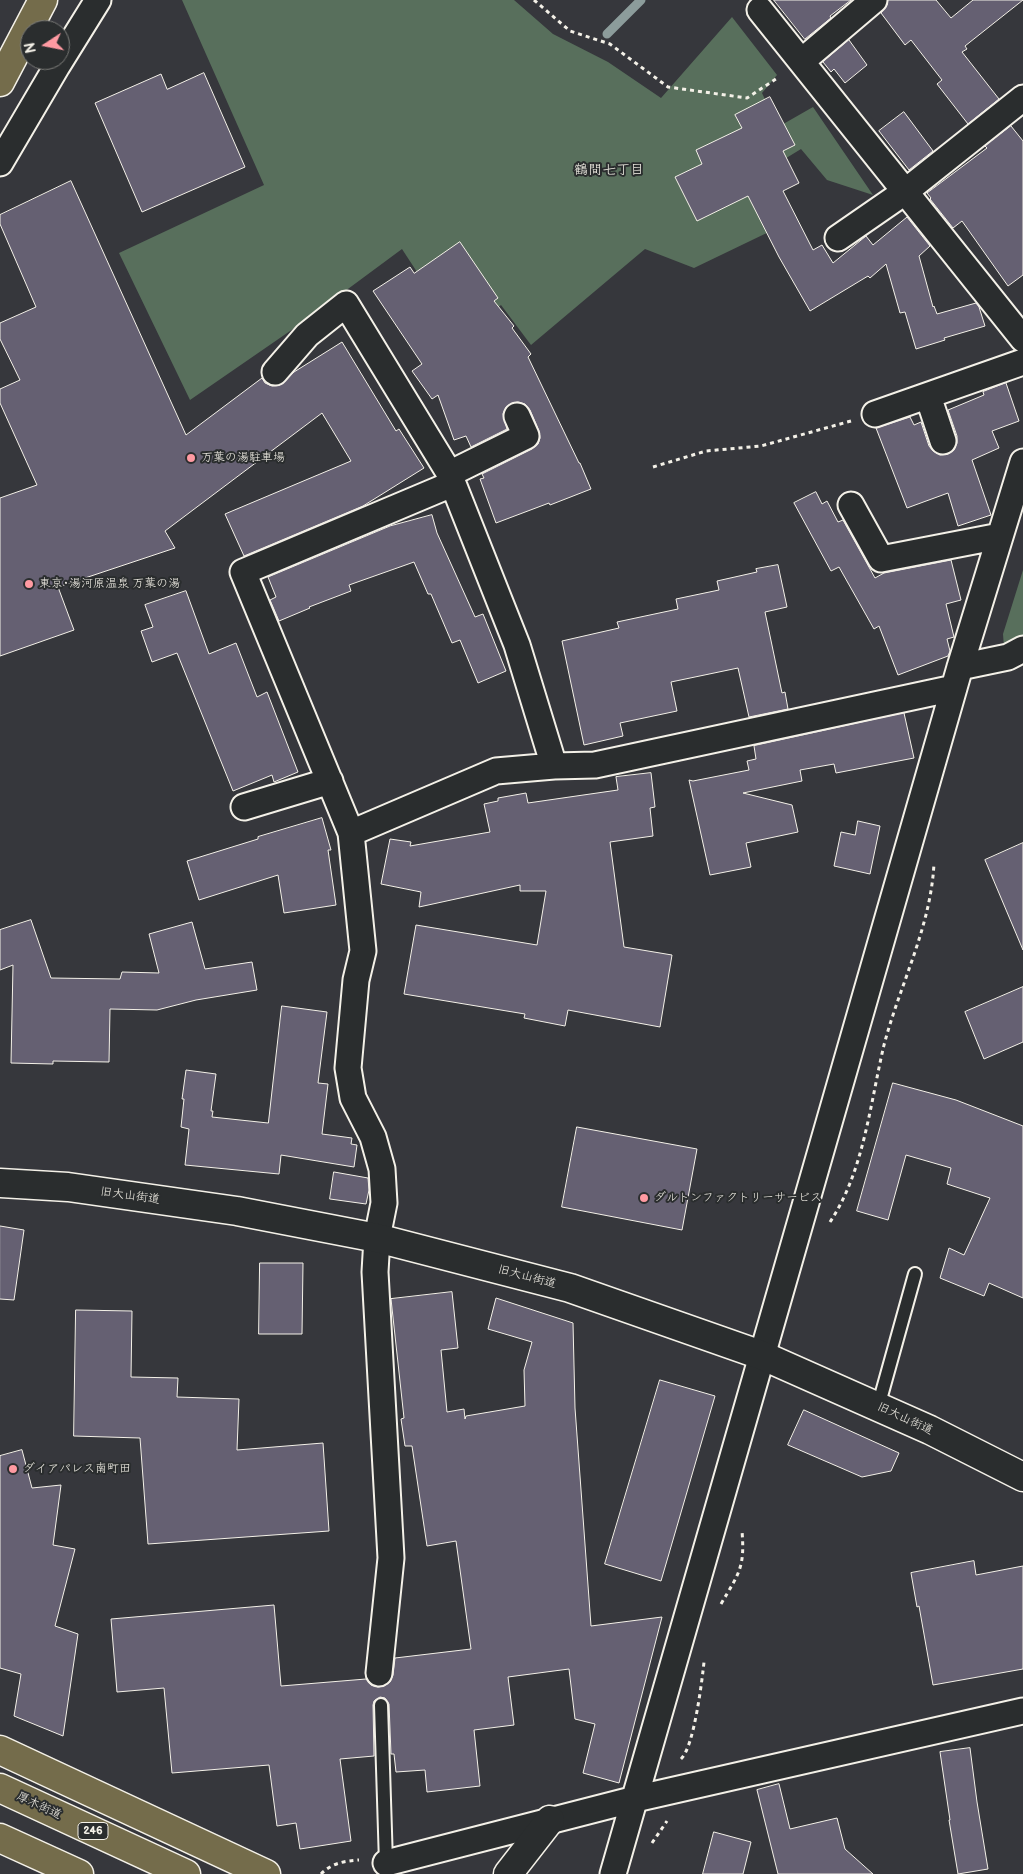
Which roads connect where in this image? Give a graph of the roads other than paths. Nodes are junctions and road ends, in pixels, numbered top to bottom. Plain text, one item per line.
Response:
1 (43, 0) edge
2 (98, 0) edge
3 (874, 0) edge
4 (760, 10) dead end
5 (802, 61) junction
6 (0, 82) edge
7 (1023, 98) edge
8 (0, 163) edge
9 (906, 191) junction
10 (838, 238) dead end
11 (1023, 339) edge
12 (1023, 362) edge
13 (275, 372) dead end
14 (928, 396) junction
15 (876, 414) road end
16 (517, 416) dead end
17 (943, 441) dead end
18 (1023, 462) edge
19 (451, 479) junction
20 (851, 505) dead end
21 (1000, 536) junction
22 (1023, 649) edge
23 (957, 678) junction
24 (554, 766) junction
25 (330, 781) junction
26 (244, 807) dead end
27 (351, 833) junction
28 (0, 1183) edge
29 (378, 1238) junction
30 (915, 1274) dead end
31 (761, 1355) junction
32 (878, 1407) junction
33 (1023, 1477) edge
34 (379, 1673) dead end
35 (381, 1705) dead end
36 (1023, 1711) edge
37 (0, 1750) edge
38 (0, 1788) edge
39 (635, 1799) junction
40 (550, 1820) junction
41 (0, 1838) edge
42 (386, 1863) joint
43 (79, 1874) edge
44 (186, 1874) edge
45 (266, 1874) edge
46 (508, 1874) edge
47 (613, 1874) edge

1 - 6 highway
2 - 8 street
3 - 5 street
4 - 5 street
5 - 9 street
7 - 9 street
9 - 10 street
9 - 11 street
12 - 14 street
13 - 19 street
14 - 15 street
14 - 17 street
16 - 19 street
18 - 21 street
19 - 24 street
19 - 25 street
20 - 21 street
21 - 23 street
22 - 23 street
23 - 24 street
23 - 31 street
24 - 27 street
25 - 26 street
25 - 27 street
27 - 29 street
28 - 29 street, 旧大山街道
29 - 31 street, 旧大山街道
29 - 34 street
30 - 32 lane
31 - 32 street, 旧大山街道
31 - 39 street
32 - 33 street, 旧大山街道
35 - 42 lane
36 - 39 street
37 - 45 highway
38 - 44 highway, 厚木街道 / 246
39 - 40 street
39 - 47 street
40 - 42 street
40 - 46 street
41 - 43 highway

